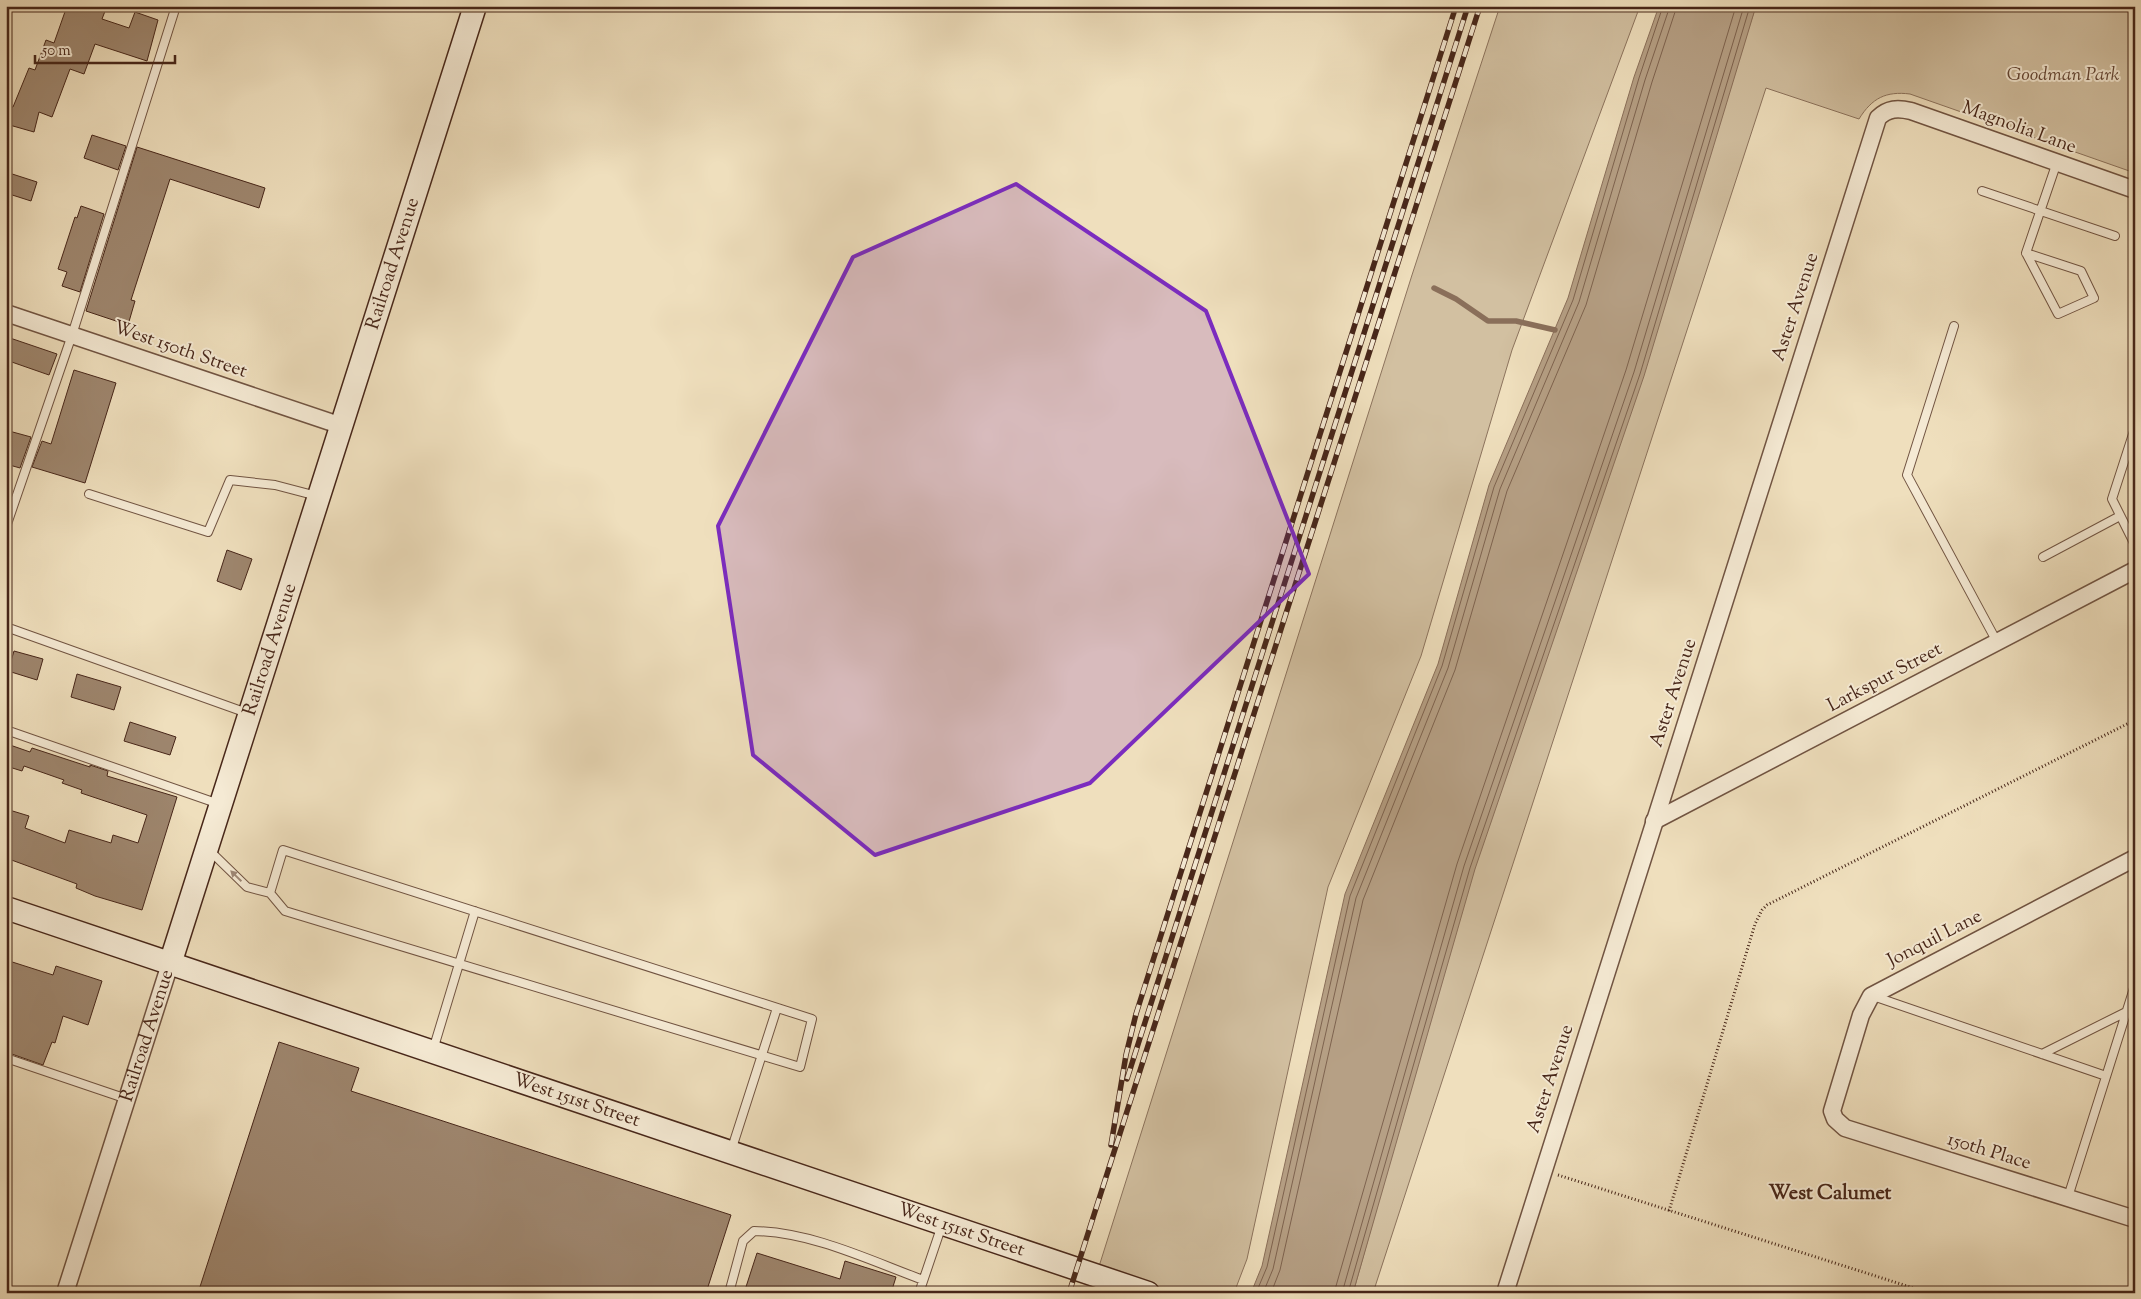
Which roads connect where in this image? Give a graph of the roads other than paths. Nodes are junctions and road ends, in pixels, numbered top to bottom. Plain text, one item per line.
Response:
1 (176, 6) edge
2 (475, 6) edge
3 (1888, 111) joint
4 (2056, 162) junction
5 (2135, 190) edge
6 (1982, 191) dead end
7 (2040, 210) junction
8 (2115, 236) dead end
9 (2026, 253) junction
10 (6, 313) edge
11 (1954, 326) dead end
12 (72, 335) junction
13 (342, 426) junction
14 (2135, 428) edge
15 (89, 494) dead end
16 (319, 496) junction
17 (2120, 516) junction
18 (6, 527) edge
19 (2135, 545) edge
20 (2043, 557) dead end
21 (2135, 570) edge
22 (6, 628) edge
23 (1997, 642) junction
24 (250, 714) junction
25 (6, 730) edge
26 (221, 804) junction
27 (1654, 821) junction
28 (207, 848) junction
29 (2135, 858) edge
30 (270, 893) junction
31 (6, 908) edge
32 (475, 911) junction
33 (170, 964) junction
34 (460, 964) junction
35 (2135, 985) edge
36 (1871, 996) junction
37 (777, 1008) junction
38 (2126, 1012) junction
39 (432, 1051) junction
40 (2042, 1054) junction
41 (761, 1055) junction
42 (6, 1058) edge
43 (2106, 1076) junction
44 (127, 1099) junction
45 (731, 1152) junction
46 (2068, 1197) junction
47 (2135, 1219) edge
48 (942, 1223) junction
49 (923, 1280) junction
50 (65, 1293) edge
51 (729, 1293) edge
52 (919, 1293) edge
53 (1148, 1293) edge
54 (1505, 1293) edge

1 - 12 lane
2 - 13 street, Railroad Avenue
3 - 4 street, Magnolia Lane
3 - 27 street, Aster Avenue
4 - 5 street, Magnolia Lane
4 - 7 lane
6 - 7 lane
7 - 8 lane
7 - 9 lane
9 - 9 lane
10 - 12 street, West 150th Street
11 - 23 lane
12 - 13 street, West 150th Street
12 - 18 lane
13 - 16 street, Railroad Avenue
14 - 17 lane
15 - 16 lane
16 - 24 street, Railroad Avenue
17 - 19 lane
17 - 20 lane
21 - 23 street, Larkspur Street
22 - 24 lane
23 - 27 street, Larkspur Street
24 - 26 street, Railroad Avenue
25 - 26 lane
26 - 28 street, Railroad Avenue
27 - 54 street, Aster Avenue
30 -> 28 lane
28 - 33 street, Railroad Avenue
29 - 36 street, Jonquil Lane
30 - 32 lane
30 - 34 lane
31 - 33 street, West 151st Street
32 - 34 lane
32 - 37 lane
33 - 39 street, West 151st Street
33 - 44 street, Railroad Avenue
34 - 39 lane
34 - 41 lane
35 - 38 lane
36 - 40 lane
36 - 46 street, 150th Place
37 - 41 lane
37 - 41 lane
38 - 40 lane
38 - 43 lane
39 - 45 street, West 151st Street
40 - 43 lane
41 - 45 lane
42 - 44 lane
43 - 46 lane
44 - 50 street, Railroad Avenue
45 - 48 street, West 151st Street
46 - 47 street, 150th Place
48 - 49 lane
48 - 53 street, West 151st Street
49 - 51 lane
49 - 52 lane

